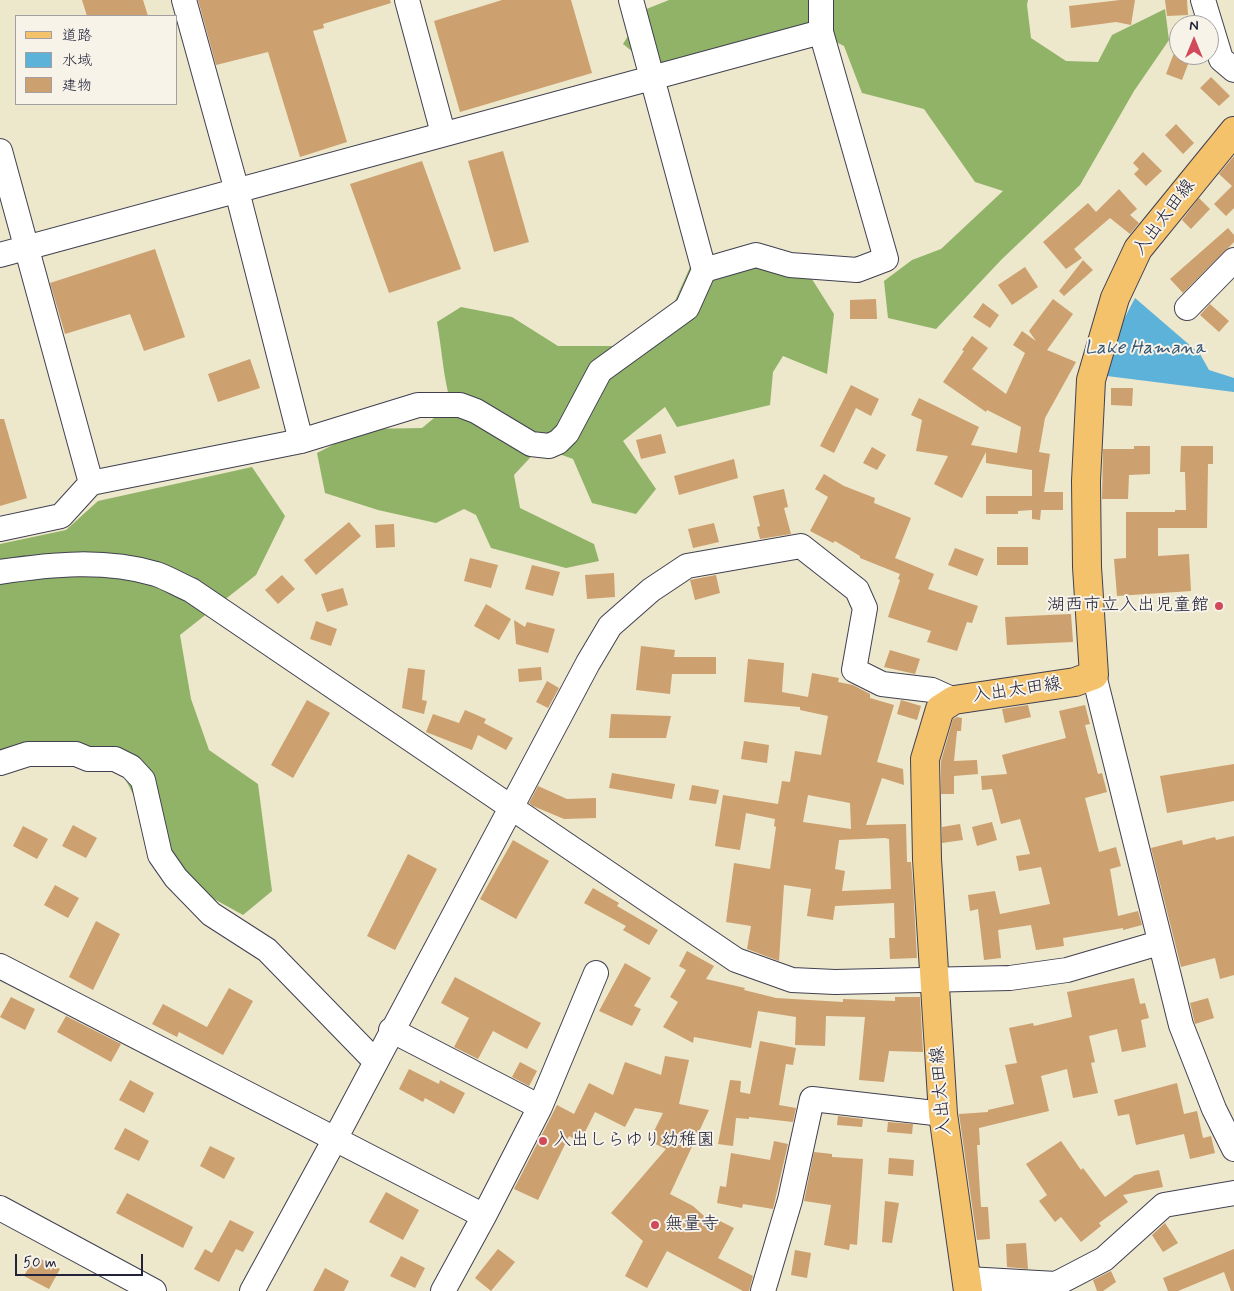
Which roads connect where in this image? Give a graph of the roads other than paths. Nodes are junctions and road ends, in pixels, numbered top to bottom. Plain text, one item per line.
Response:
1 (184, 0) edge
2 (407, 0) edge
3 (631, 0) edge
4 (821, 0) edge
5 (1203, 0) edge
6 (821, 32) junction
7 (1234, 70) edge
8 (652, 78) junction
9 (443, 133) junction
10 (1230, 142) edge
11 (0, 151) edge
12 (237, 191) junction
13 (25, 248) junction
14 (0, 255) edge
15 (1234, 260) edge
16 (704, 270) junction
17 (1187, 308) dead end
18 (301, 441) junction
19 (91, 483) junction
20 (0, 530) edge
21 (0, 572) edge
22 (1094, 675) junction
23 (954, 700) junction
24 (0, 763) edge
25 (510, 808) junction
26 (1159, 943) junction
27 (0, 968) edge
28 (596, 973) dead end
29 (934, 979) junction
30 (391, 1030) junction
31 (375, 1061) junction
32 (540, 1107) junction
33 (942, 1114) junction
34 (335, 1138) junction
35 (1234, 1149) edge
36 (1234, 1194) edge
37 (0, 1208) edge
38 (484, 1216) junction
39 (967, 1285) edge
40 (154, 1291) edge
41 (252, 1291) edge
42 (443, 1291) edge
43 (763, 1291) edge

1 - 12 street
2 - 9 street
3 - 8 street
4 - 6 street
5 - 7 street
6 - 8 street
6 - 16 street
8 - 9 street
8 - 16 street
9 - 12 street
10 - 22 main road, 入出太田線
11 - 13 street
12 - 13 street
12 - 18 street
13 - 14 street
13 - 19 street
15 - 17 street
16 - 18 street
18 - 19 street
19 - 20 street
21 - 25 street
22 - 23 main road, 入出太田線
22 - 26 street
23 - 25 street
23 - 29 main road, 入出太田線
24 - 31 street
25 - 29 street
25 - 30 street
26 - 29 street
26 - 35 street
27 - 34 street
28 - 32 street
29 - 33 main road, 入出太田線
30 - 31 street
30 - 32 street
31 - 34 street
32 - 38 street
33 - 39 main road, 入出太田線
33 - 43 street
34 - 38 street
34 - 41 street
36 - 39 street
37 - 40 street
38 - 42 street

